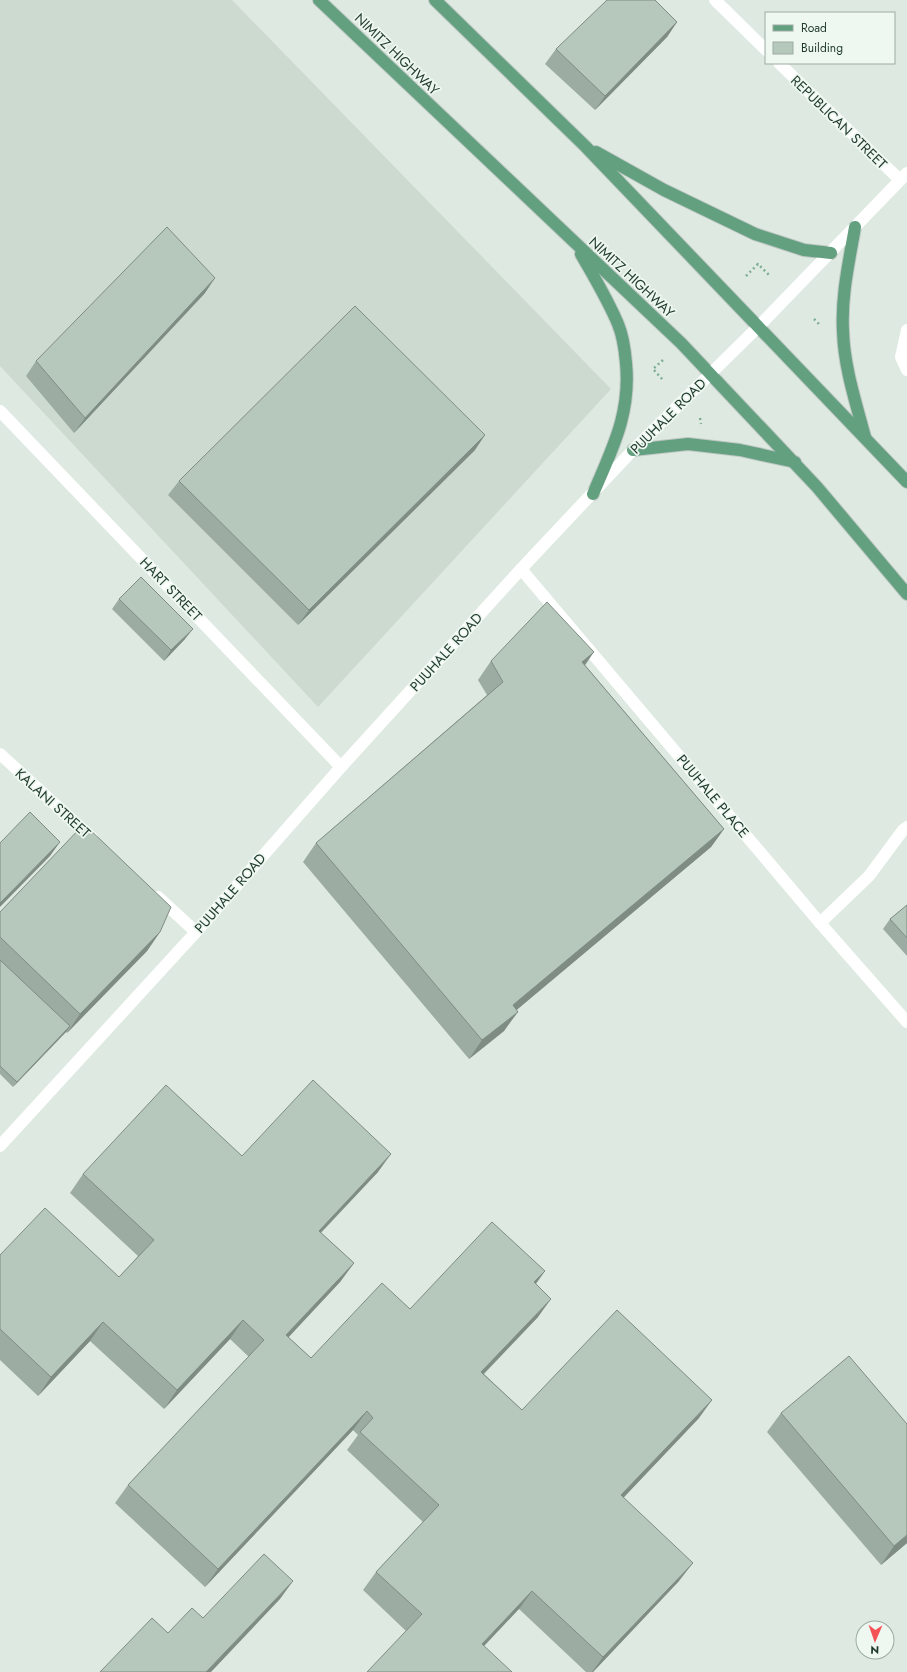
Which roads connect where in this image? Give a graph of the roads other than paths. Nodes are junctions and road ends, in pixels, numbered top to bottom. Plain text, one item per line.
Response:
1 (319, 0) edge
2 (436, 0) edge
3 (715, 0) edge
4 (765, 49) edge
5 (780, 64) edge
6 (585, 146) junction
7 (903, 176) edge
8 (855, 227) junction
9 (577, 246) junction
10 (831, 253) junction
11 (758, 327) junction
12 (907, 330) edge
13 (907, 370) edge
14 (710, 375) junction
15 (0, 411) edge
16 (865, 438) junction
17 (633, 450) junction
18 (795, 462) junction
19 (907, 482) edge
20 (593, 494) junction
21 (521, 569) junction
22 (907, 594) edge
23 (0, 754) edge
24 (341, 767) junction
25 (906, 831) edge
26 (104, 848) edge
27 (150, 890) edge
28 (820, 923) junction
29 (196, 932) junction
30 (907, 1022) edge
31 (0, 1146) edge

1 - 9 main road, NIMITZ HIGHWAY
2 - 6 main road
3 - 4 street
5 - 7 street, REPUBLICAN STREET
6 - 10 main road
6 - 11 main road
7 - 8 street, PUUHALE ROAD
8 - 10 street, PUUHALE ROAD
8 - 16 main road
9 - 14 main road, NIMITZ HIGHWAY
9 - 20 main road
10 - 11 street, PUUHALE ROAD
11 - 14 street, PUUHALE ROAD
11 - 16 main road
12 - 13 street
14 - 17 street, PUUHALE ROAD
14 - 18 main road, NIMITZ HIGHWAY
15 - 24 street, HART STREET
16 - 19 main road
17 - 18 main road
17 - 20 street, PUUHALE ROAD
18 - 22 main road, NIMITZ HIGHWAY
20 - 21 street, PUUHALE ROAD
21 - 24 street, PUUHALE ROAD
21 - 28 street, PUUHALE PLACE
23 - 26 street, KALANI STREET
24 - 29 street, PUUHALE ROAD
25 - 28 street
27 - 29 street
28 - 30 street, PUUHALE PLACE
29 - 31 street, PUUHALE ROAD

